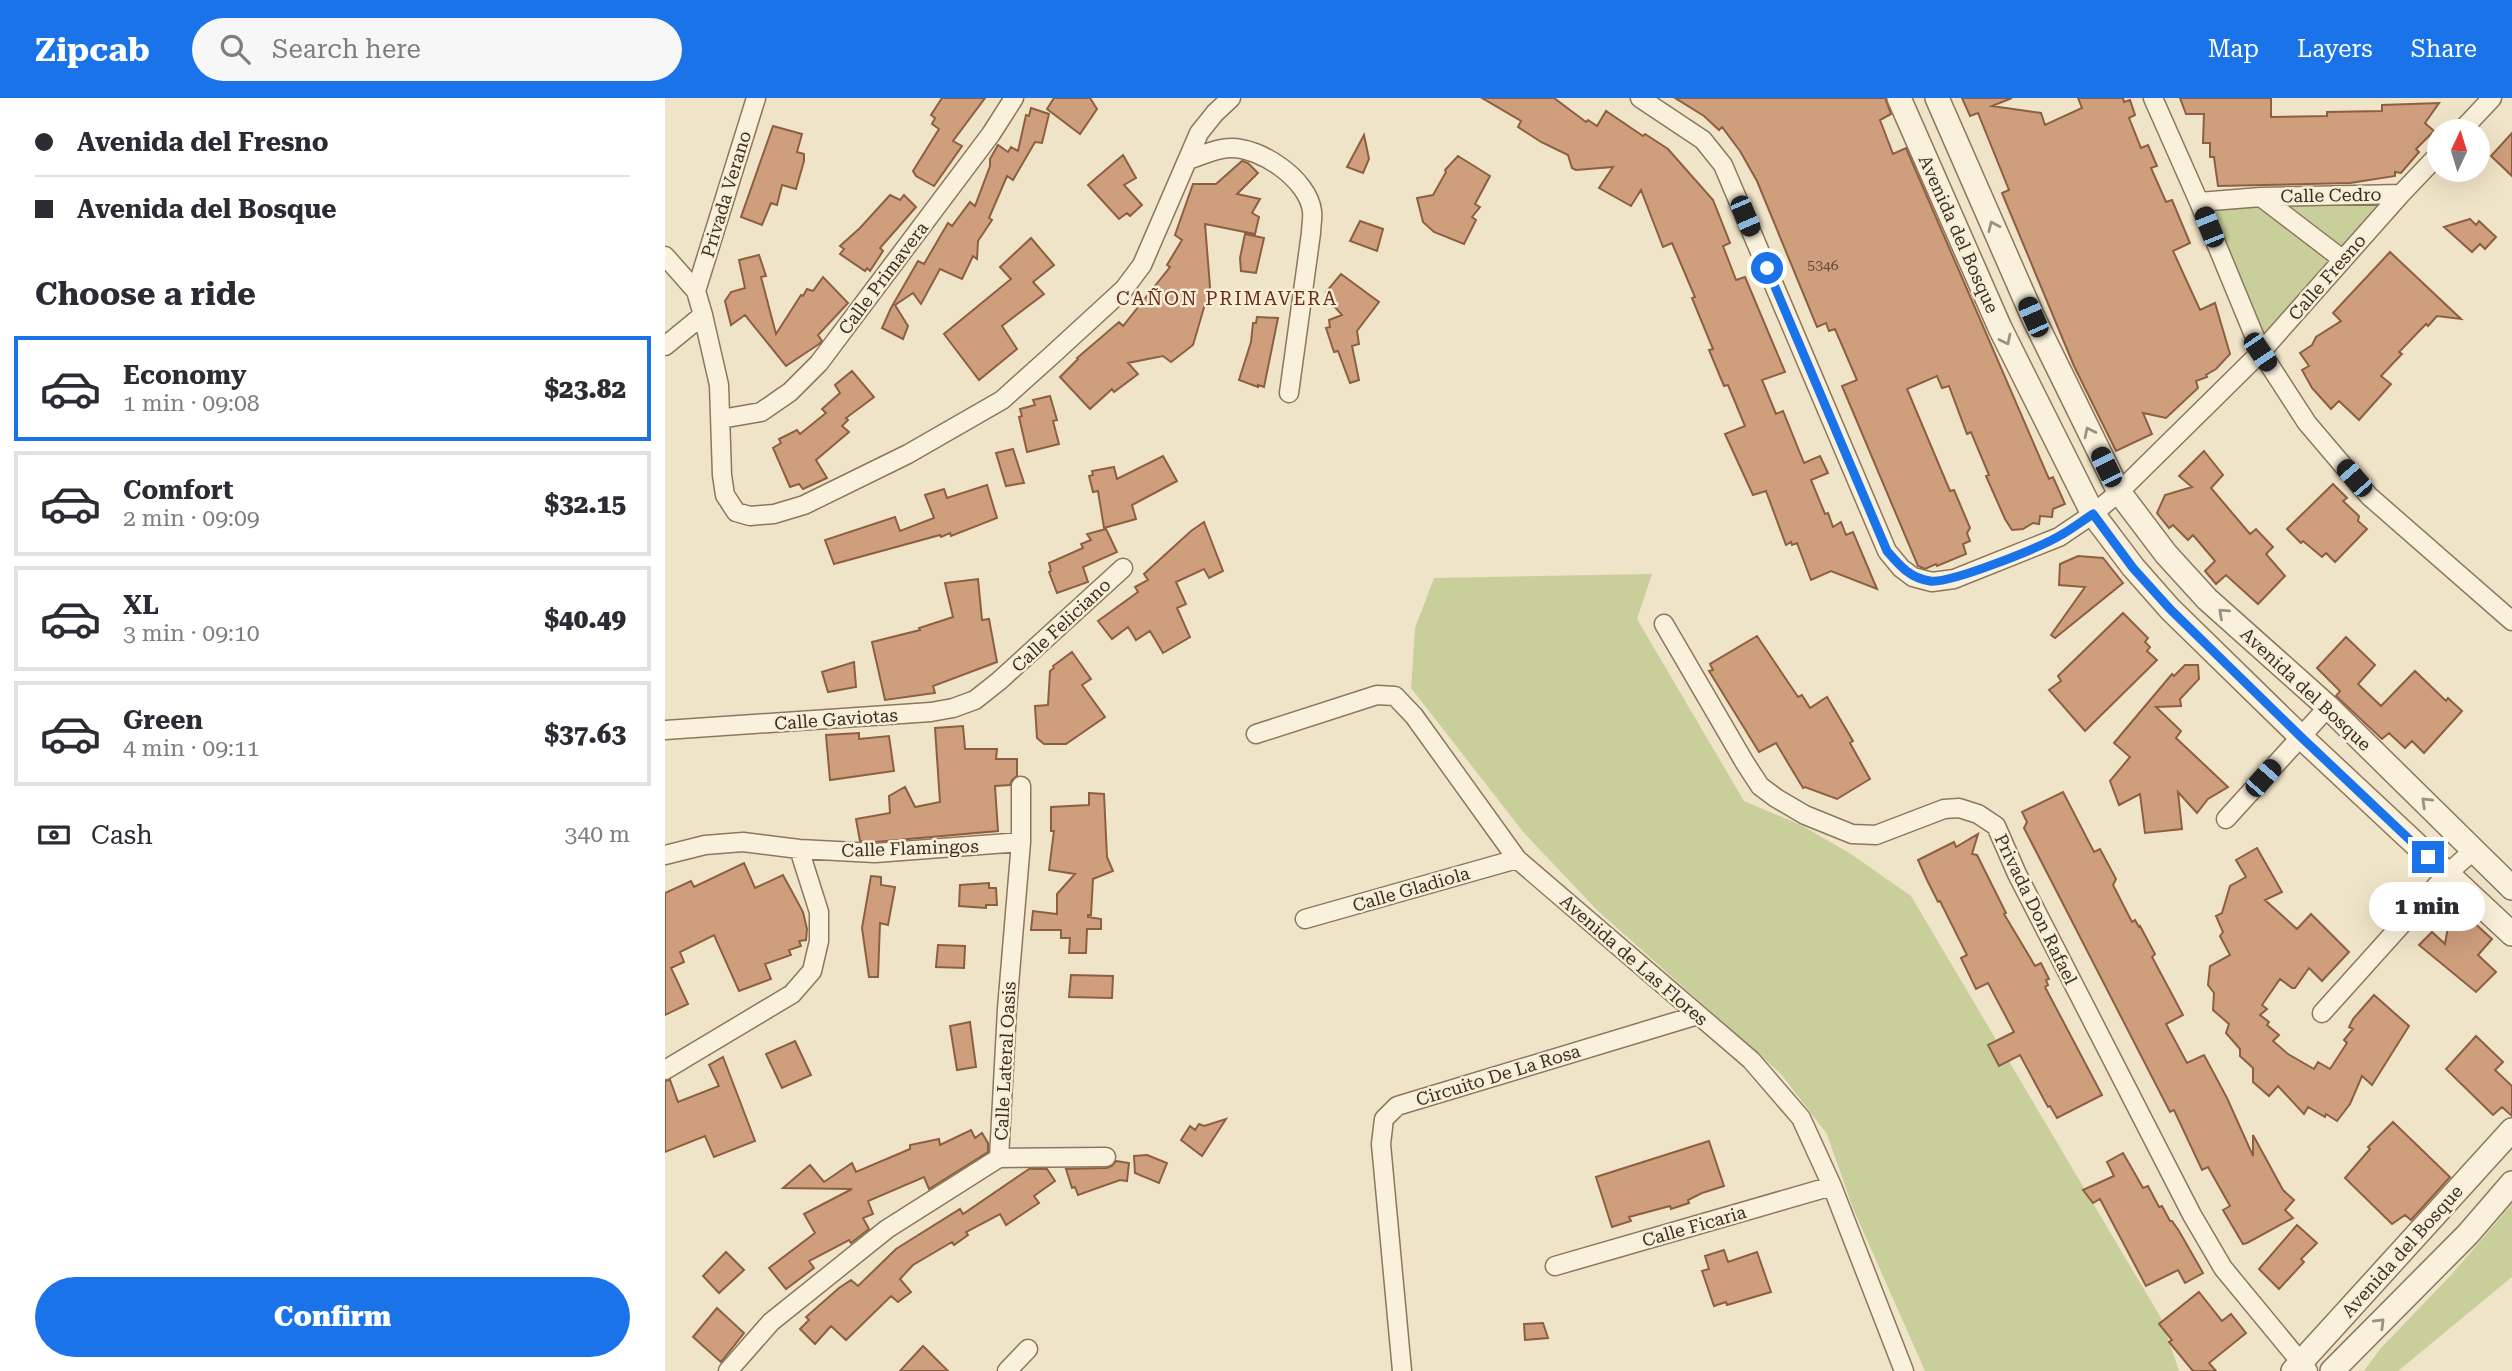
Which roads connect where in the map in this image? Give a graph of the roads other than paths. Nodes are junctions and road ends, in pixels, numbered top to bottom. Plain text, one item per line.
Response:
1 (757, 98) edge
2 (1014, 98) edge
3 (1231, 98) edge
4 (1640, 98) edge
5 (1899, 98) edge
6 (1937, 98) edge
7 (2153, 98) edge
8 (2492, 98) edge
9 (2472, 119) edge
10 (1188, 160) junction
11 (2427, 167) edge
12 (2401, 194) junction
13 (2262, 197) junction
14 (2199, 202) junction
15 (665, 256) edge
16 (2342, 259) junction
17 (696, 291) junction
18 (703, 315) junction
19 (665, 345) edge
20 (2260, 352) junction
21 (1289, 393) dead end
22 (721, 419) junction
23 (2119, 492) junction
24 (2093, 514) junction
25 (1123, 568) dead end
26 (2512, 621) edge
27 (1664, 624) dead end
28 (999, 681) joint
29 (2327, 707) junction
30 (665, 730) edge
31 (1256, 734) dead end
32 (2300, 736) junction
33 (1021, 786) dead end
34 (2226, 819) dead end
35 (1021, 842) junction
36 (799, 849) junction
37 (2475, 849) junction
38 (665, 855) edge
39 (1517, 859) junction
40 (2447, 874) junction
41 (2512, 888) edge
42 (1305, 919) dead end
43 (2512, 934) edge
44 (2322, 1013) dead end
45 (1697, 1016) junction
46 (665, 1070) edge
47 (2512, 1130) edge
48 (1106, 1157) dead end
49 (999, 1158) junction
50 (2512, 1184) edge
51 (1832, 1186) junction
52 (1555, 1266) dead end
53 (1028, 1349) dead end
54 (2301, 1368) edge
55 (728, 1371) edge
56 (1007, 1371) edge
57 (1402, 1371) edge
58 (1904, 1371) edge
59 (2332, 1371) edge

1 - 17 street, Privada Verano
2 - 22 street, Calle Primavera
3 - 10 street
4 - 24 street, Calle Fresno
5 -> 24 street, Avenida del Bosque
23 -> 6 street, Avenida del Bosque
7 - 14 street
8 - 9 street
10 - 21 street
10 - 22 street
11 - 12 street, Calle Fresno
12 - 13 street, Calle Cedro
12 - 16 street, Calle Fresno
13 - 14 street, Calle Cedro
13 - 16 street, Calle Cedro
14 - 20 street
15 - 17 street
16 - 20 street, Calle Fresno
17 - 18 street
18 - 19 street
18 - 22 street
20 - 23 street, Calle Fresno
20 - 26 street
23 - 24 street, Calle Fresno
29 -> 23 street, Avenida del Bosque
24 - 32 street, Avenida del Bosque
25 - 28 street, Calle Feliciano
27 - 54 street, Privada Don Rafael
28 - 30 street, Calle Gaviotas
29 - 32 street
37 -> 29 street, Avenida del Bosque
31 - 39 street, Avenida de Las Flores
32 - 34 street
32 - 40 street, Avenida del Bosque
33 - 35 street, Calle Lateral Oasis
35 - 36 street, Calle Flamingos
35 - 49 street, Calle Lateral Oasis
36 - 38 street, Calle Flamingos
36 - 46 street
37 - 40 street
37 - 41 street, Avenida del Bosque
39 - 42 street, Calle Gladiola
39 - 45 street, Avenida de Las Flores
40 - 43 street, Avenida del Bosque
40 - 44 street
45 - 51 street, Avenida de Las Flores
45 - 57 street, Circuito De La Rosa
47 - 54 street, Avenida del Bosque
48 - 49 street
49 - 55 street, Calle Lateral Oasis
59 -> 50 street, Avenida del Bosque
51 - 52 street, Calle Ficaria
51 - 58 street, Avenida de Las Flores
53 - 56 street

